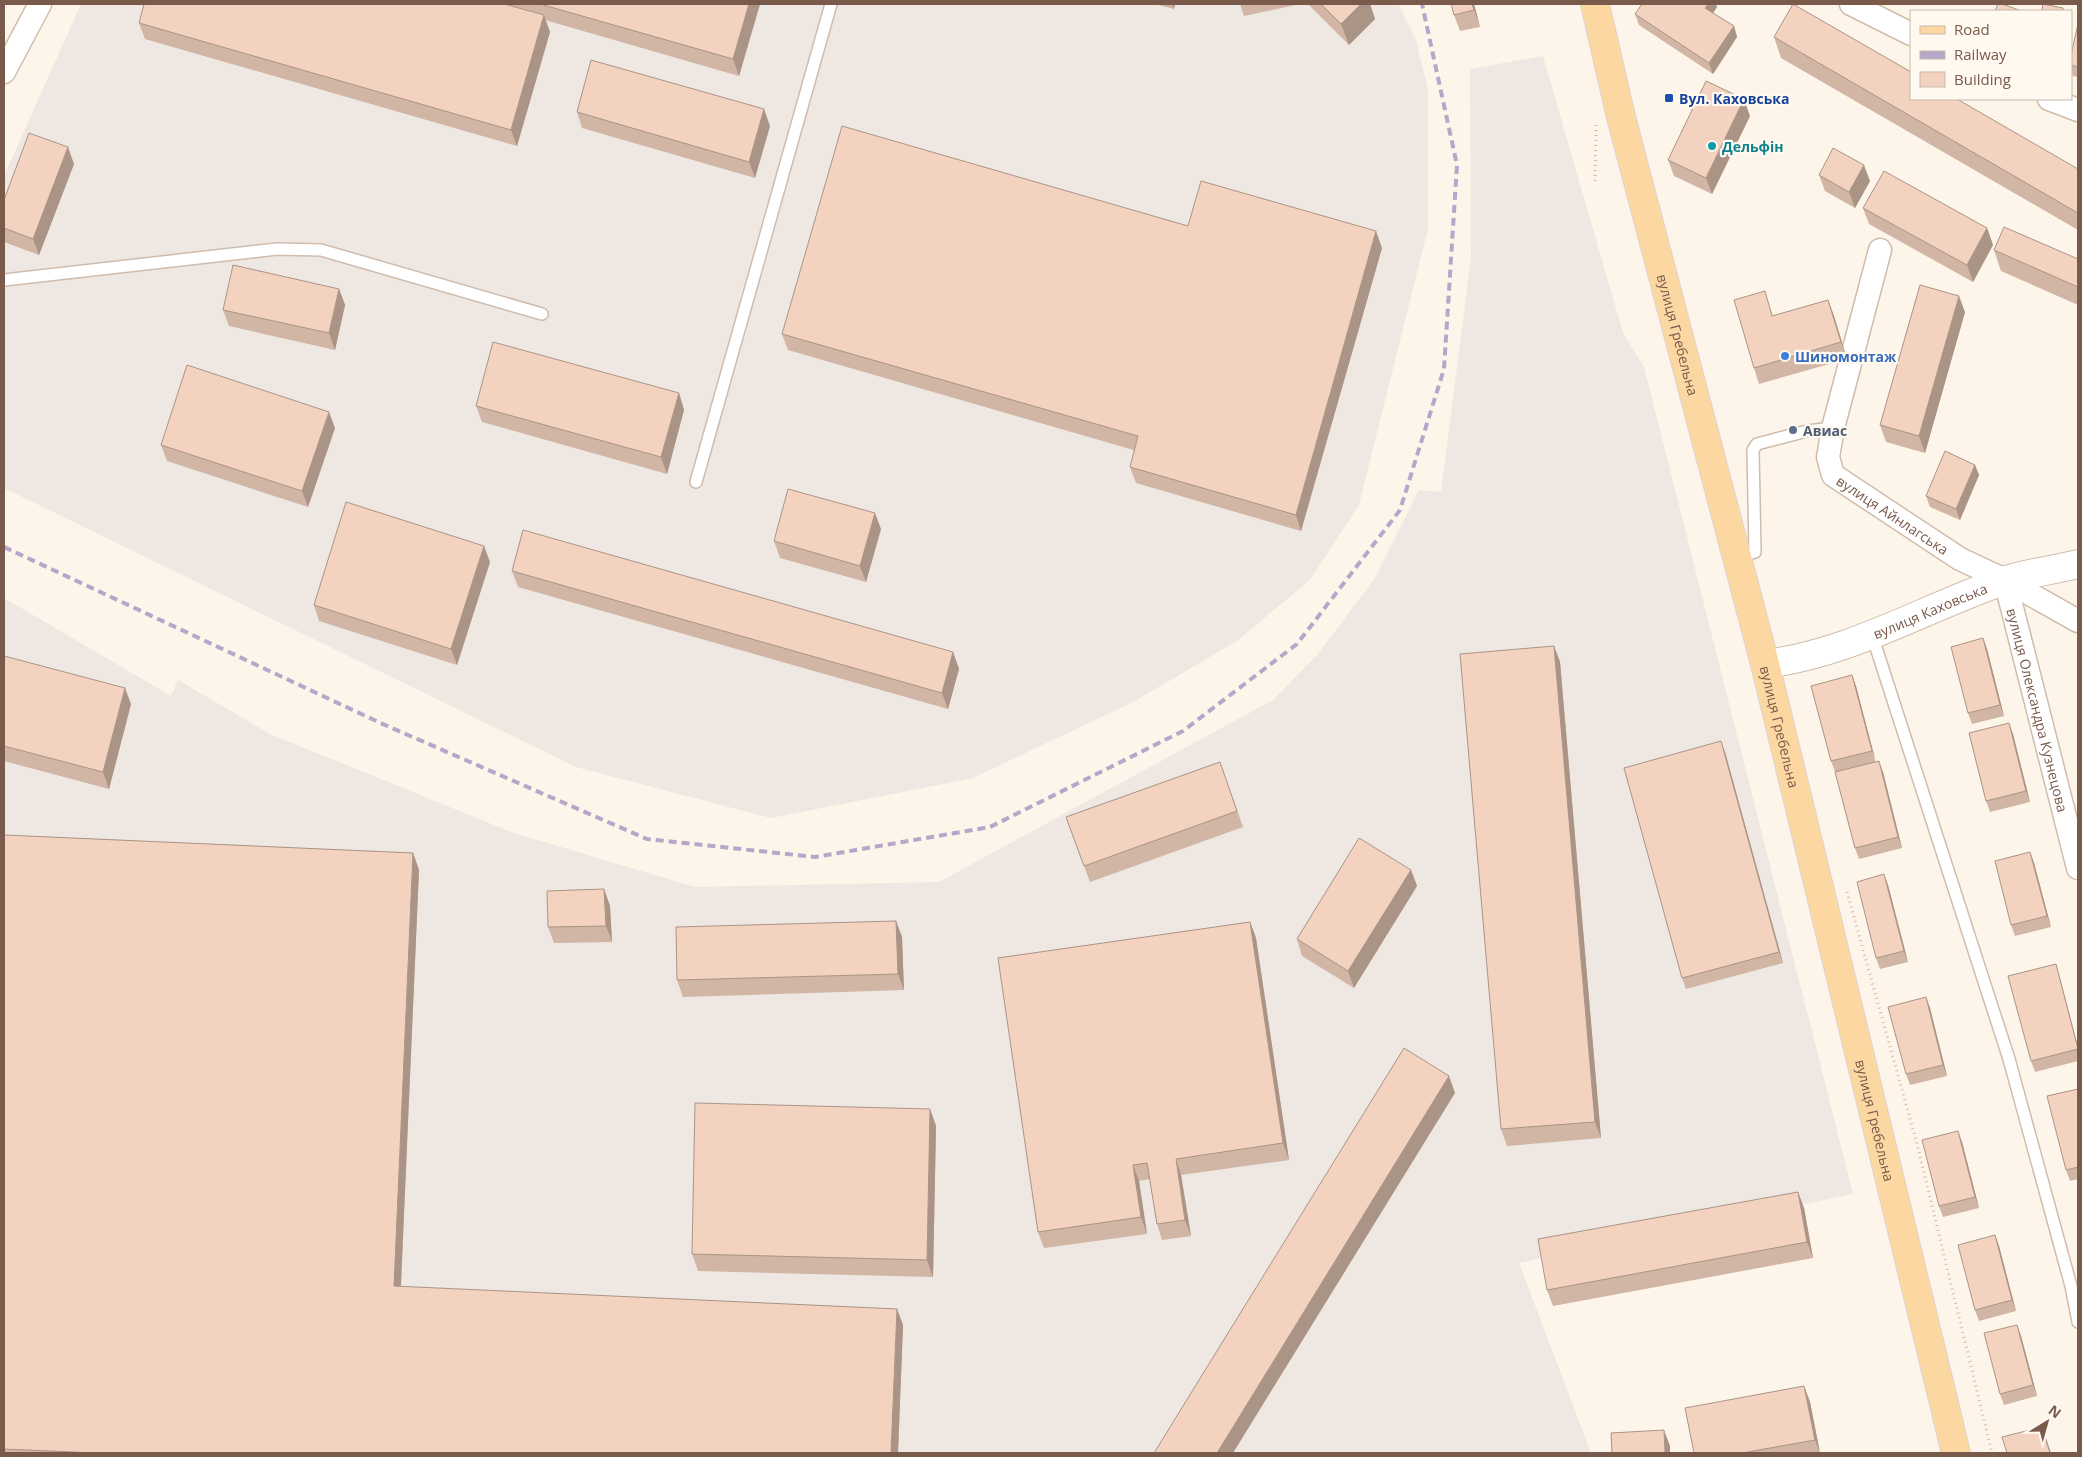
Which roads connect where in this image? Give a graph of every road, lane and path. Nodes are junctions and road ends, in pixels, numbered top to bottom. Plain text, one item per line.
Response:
1 (40, 4) edge
2 (831, 4) edge
3 (1595, 4) edge
4 (1851, 4) edge
5 (1910, 34) edge
6 (4, 72) edge
7 (2052, 100) edge
8 (2078, 110) edge
9 (1596, 122) dead end
10 (1595, 181) dead end
11 (1880, 250) dead end
12 (4, 280) edge
13 (542, 314) dead end
14 (1833, 428) junction
15 (696, 482) dead end
16 (1738, 557) junction
17 (2078, 564) edge
18 (2005, 580) junction
19 (2078, 621) edge
20 (1872, 635) junction
21 (1774, 663) junction
22 (2078, 868) edge
23 (1847, 891) dead end
24 (2078, 1322) edge
25 (1956, 1453) edge
26 (1992, 1453) edge

1 - 6 street
2 - 15 lane
3 - 16 main road, вулиця Гребельна
4 - 5 street
7 - 8 street
9 - 10 path
11 - 14 street, вулиця Айнлагська
12 - 13 lane
14 - 16 lane
14 - 18 street, вулиця Айнлагська
16 - 21 main road, вулиця Гребельна
17 - 18 street, вулиця Каховська
18 - 19 street, вулиця Айнлагська
18 - 20 street, вулиця Каховська
18 - 22 street, вулиця Олександра Кузнецова
20 - 21 street, вулиця Каховська
20 - 24 lane
21 - 25 main road, вулиця Гребельна
23 - 26 path

